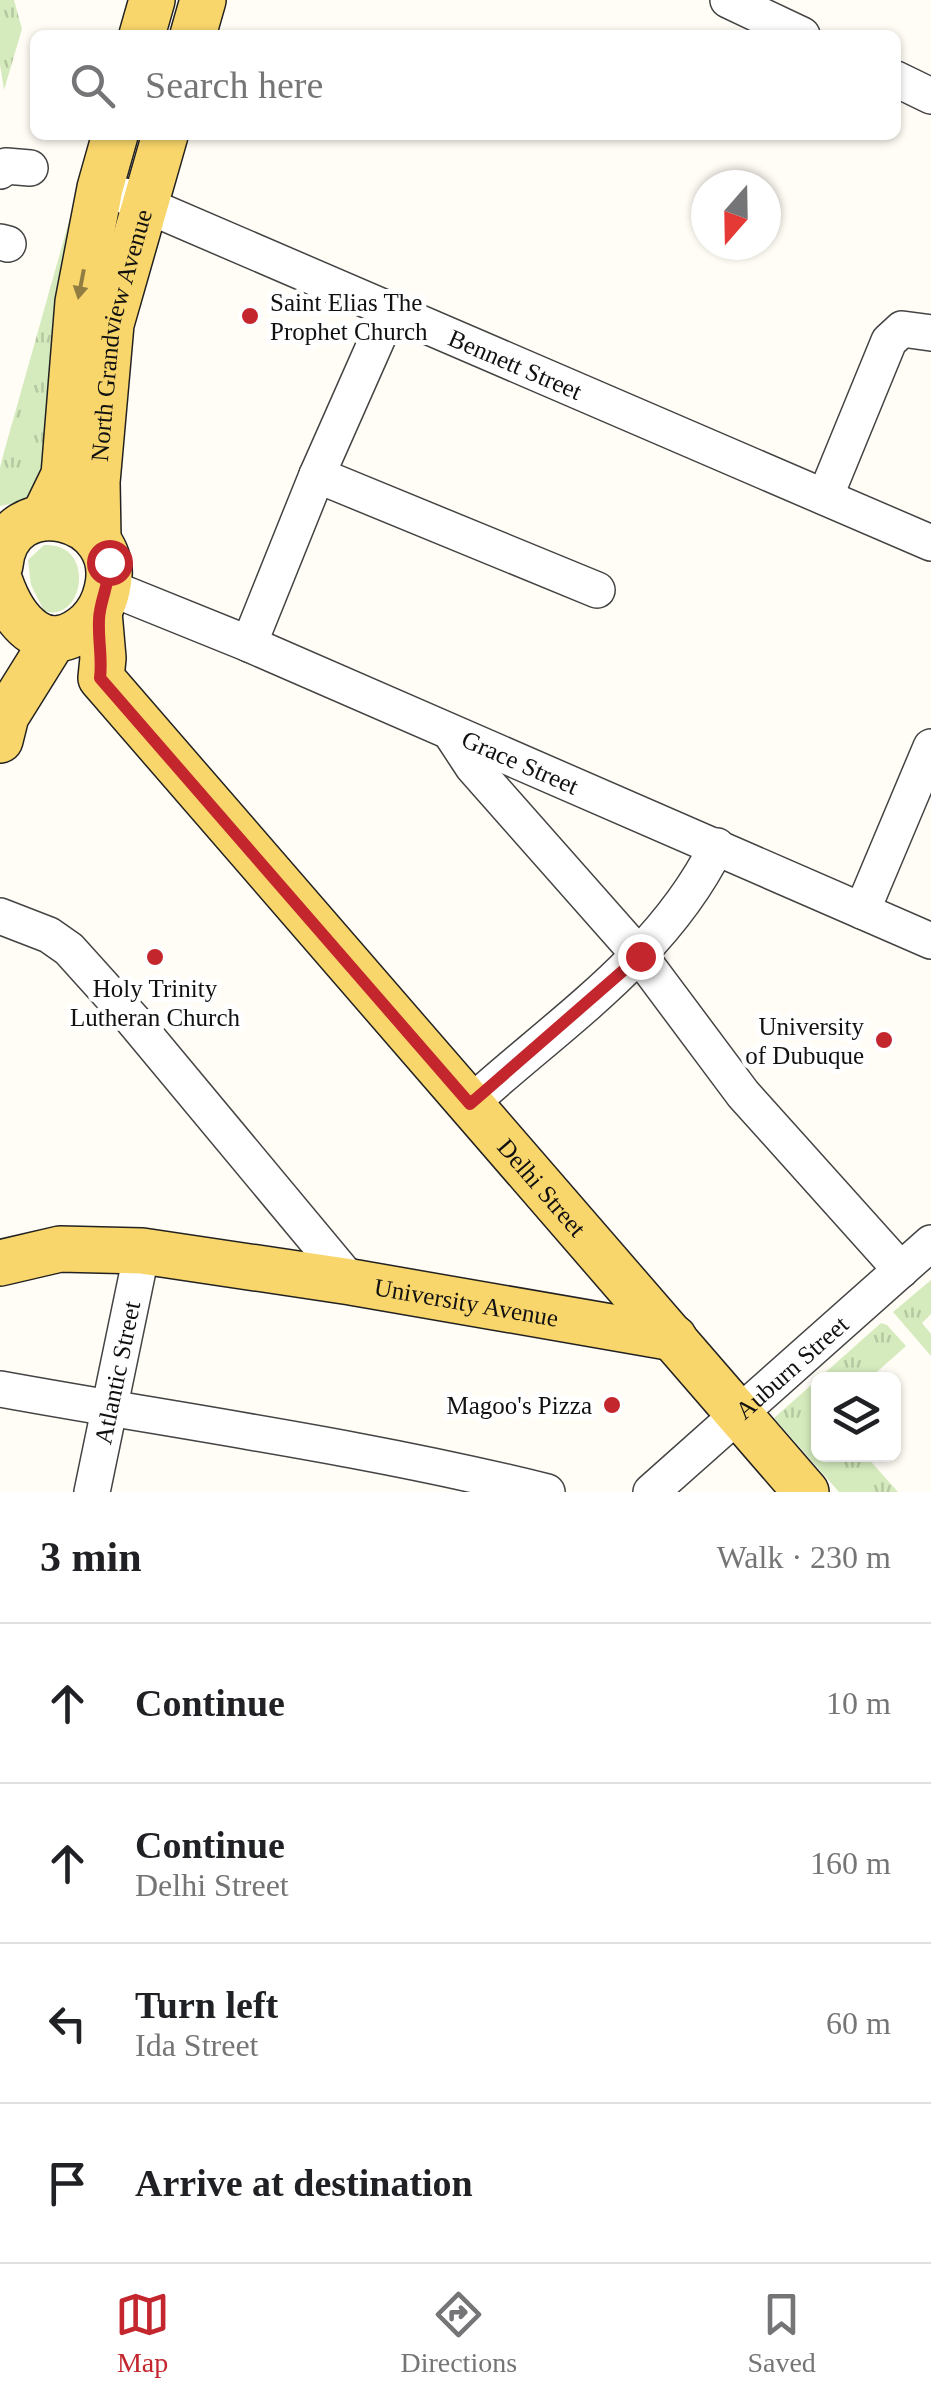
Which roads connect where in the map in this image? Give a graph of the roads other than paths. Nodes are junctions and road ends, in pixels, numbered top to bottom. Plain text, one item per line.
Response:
1 (152, 0) edge
2 (202, 0) edge
3 (728, 0) edge
4 (143, 30) edge
5 (194, 30) edge
6 (791, 30) edge
7 (901, 82) edge
8 (931, 96) edge
9 (114, 140) edge
10 (163, 140) edge
11 (100, 188) junction
12 (146, 202) junction
13 (390, 310) junction
14 (931, 333) edge
15 (317, 475) junction
16 (824, 497) junction
17 (25, 518) edge
18 (98, 538) junction
19 (931, 543) edge
20 (3, 585) edge
21 (596, 590) dead end
22 (103, 600) junction
23 (54, 639) junction
24 (248, 644) junction
25 (100, 678) junction
26 (3, 728) edge
27 (451, 734) junction
28 (931, 747) edge
29 (717, 846) junction
30 (862, 911) junction
31 (0, 916) edge
32 (931, 941) edge
33 (640, 956) junction
34 (470, 1104) junction
35 (0, 1234) edge
36 (931, 1243) edge
37 (60, 1249) junction
38 (142, 1251) junction
39 (0, 1262) edge
40 (901, 1270) junction
41 (351, 1282) junction
42 (674, 1338) junction
43 (0, 1389) edge
44 (110, 1409) junction
45 (737, 1415) junction
46 (92, 1492) edge
47 (547, 1492) edge
48 (650, 1492) edge
49 (806, 1492) edge

1 - 4 main road
2 - 5 main road
3 - 6 street
7 - 8 street
9 - 11 main road, North Grandview Avenue
10 - 12 main road, North Grandview Avenue
11 - 12 street, Bennett Street
11 -> 17 main road, North Grandview Avenue
12 - 13 street, Bennett Street
12 - 18 main road, North Grandview Avenue
13 - 15 street
13 - 16 street, Bennett Street
14 - 16 street
15 - 21 street
15 - 24 street
16 - 19 street, Bennett Street
17 - 18 main road
17 - 20 main road
18 - 22 main road
20 - 23 main road
20 - 26 main road
22 - 23 main road
22 - 24 street, Grace Street
22 - 25 main road
23 - 25 main road, Delhi Street
23 - 26 main road
24 - 27 street, Grace Street
25 - 34 main road, Delhi Street
27 - 29 street, Grace Street
27 - 33 street
28 - 30 street
29 - 30 street, Grace Street
29 - 33 street
30 - 32 street, Grace Street
31 - 41 street
33 - 34 street
33 - 40 street
34 - 42 main road, Delhi Street
35 - 37 main road, University Avenue
36 - 40 street, Auburn Street
37 - 38 main road, University Avenue
37 - 39 main road, University Avenue
38 - 41 main road, University Avenue
38 - 44 street, Atlantic Street
40 - 45 street, Auburn Street
41 - 42 main road, University Avenue
42 - 45 main road
43 - 44 street
44 - 46 street, Atlantic Street
44 - 47 street
45 - 48 street, Auburn Street
45 - 49 main road

